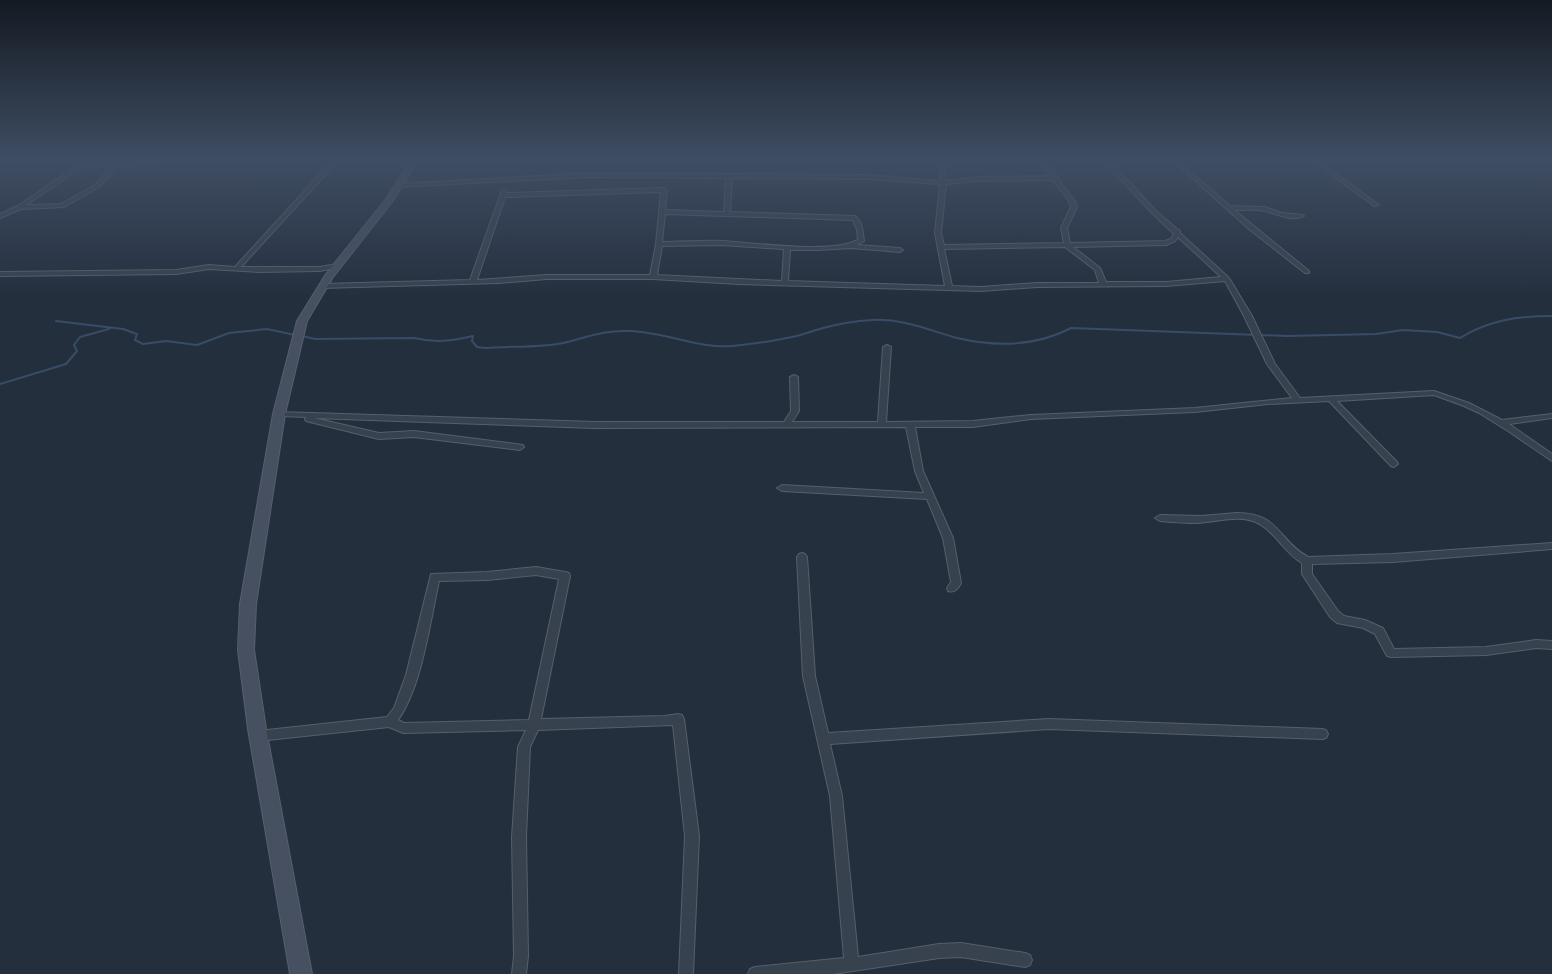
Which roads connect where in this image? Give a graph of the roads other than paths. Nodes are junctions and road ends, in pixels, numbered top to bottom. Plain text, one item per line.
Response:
1 (43, 206) edge
2 (293, 206) edge
3 (382, 206) edge
4 (499, 206) edge
5 (664, 206) edge
6 (727, 206) edge
7 (941, 206) edge
8 (1074, 206) edge
9 (1149, 206) edge
10 (20, 207) joint
11 (1228, 208) joint
12 (663, 212) junction
13 (727, 213) junction
14 (0, 216) edge
15 (1301, 216) dead end
16 (1178, 232) junction
17 (659, 244) junction
18 (1068, 246) junction
19 (854, 247) junction
20 (943, 247) junction
21 (787, 248) junction
22 (900, 250) dead end
23 (236, 269) junction
24 (1307, 272) dead end
25 (0, 274) edge
26 (327, 274) junction
27 (652, 278) junction
28 (1227, 279) junction
29 (473, 282) junction
30 (785, 282) junction
31 (1103, 285) junction
32 (949, 287) junction
33 (887, 347) dead end
34 (794, 377) dead end
35 (1331, 399) junction
36 (1297, 400) junction
37 (279, 414) junction
38 (295, 415) junction
39 (1552, 416) edge
40 (1503, 422) junction
41 (882, 423) junction
42 (910, 424) junction
43 (786, 425) junction
44 (520, 447) dead end
45 (1552, 458) edge
46 (1394, 464) dead end
47 (782, 488) dead end
48 (930, 496) junction
49 (1160, 518) dead end
50 (1552, 546) edge
51 (802, 557) dead end
52 (1306, 561) junction
53 (952, 588) dead end
54 (1552, 645) edge
55 (390, 722) junction
56 (534, 725) junction
57 (1322, 734) dead end
58 (258, 736) junction
59 (824, 739) junction
60 (1025, 960) dead end
61 (852, 964) junction
62 (301, 974) edge
63 (519, 974) edge
64 (686, 974) edge
65 (755, 974) edge

1 - 10 street
2 - 23 street
3 - 26 main road
4 - 29 street
5 - 12 street
6 - 13 street
7 - 20 street
8 - 18 street
9 - 16 street
10 - 14 street
11 - 15 street
11 - 24 street
12 - 13 street
12 - 17 street
13 - 19 street
16 - 18 street
16 - 28 street
17 - 21 street
17 - 27 street
18 - 20 street
18 - 31 street
19 - 21 street
19 - 22 street
20 - 32 street
21 - 30 street
23 - 25 street
23 - 26 street
26 - 29 street
26 - 37 main road
27 - 29 street
27 - 30 street
28 - 31 street
28 - 36 street
30 - 32 street
31 - 32 street
33 - 41 street
34 - 43 street
35 - 36 street
35 - 40 street
35 - 46 street
36 - 42 street
37 - 38 street
37 - 58 main road
38 - 43 street
38 - 44 street
39 - 40 street
40 - 45 street
41 - 42 street
41 - 43 street
42 - 48 street
47 - 48 street
48 - 53 street
49 - 52 street
50 - 52 street
51 - 59 street
52 - 54 street
55 - 56 street
55 - 56 street
55 - 58 street
56 - 63 street
56 - 64 street
57 - 59 street
58 - 62 main road
59 - 61 street
60 - 61 street
61 - 65 street

